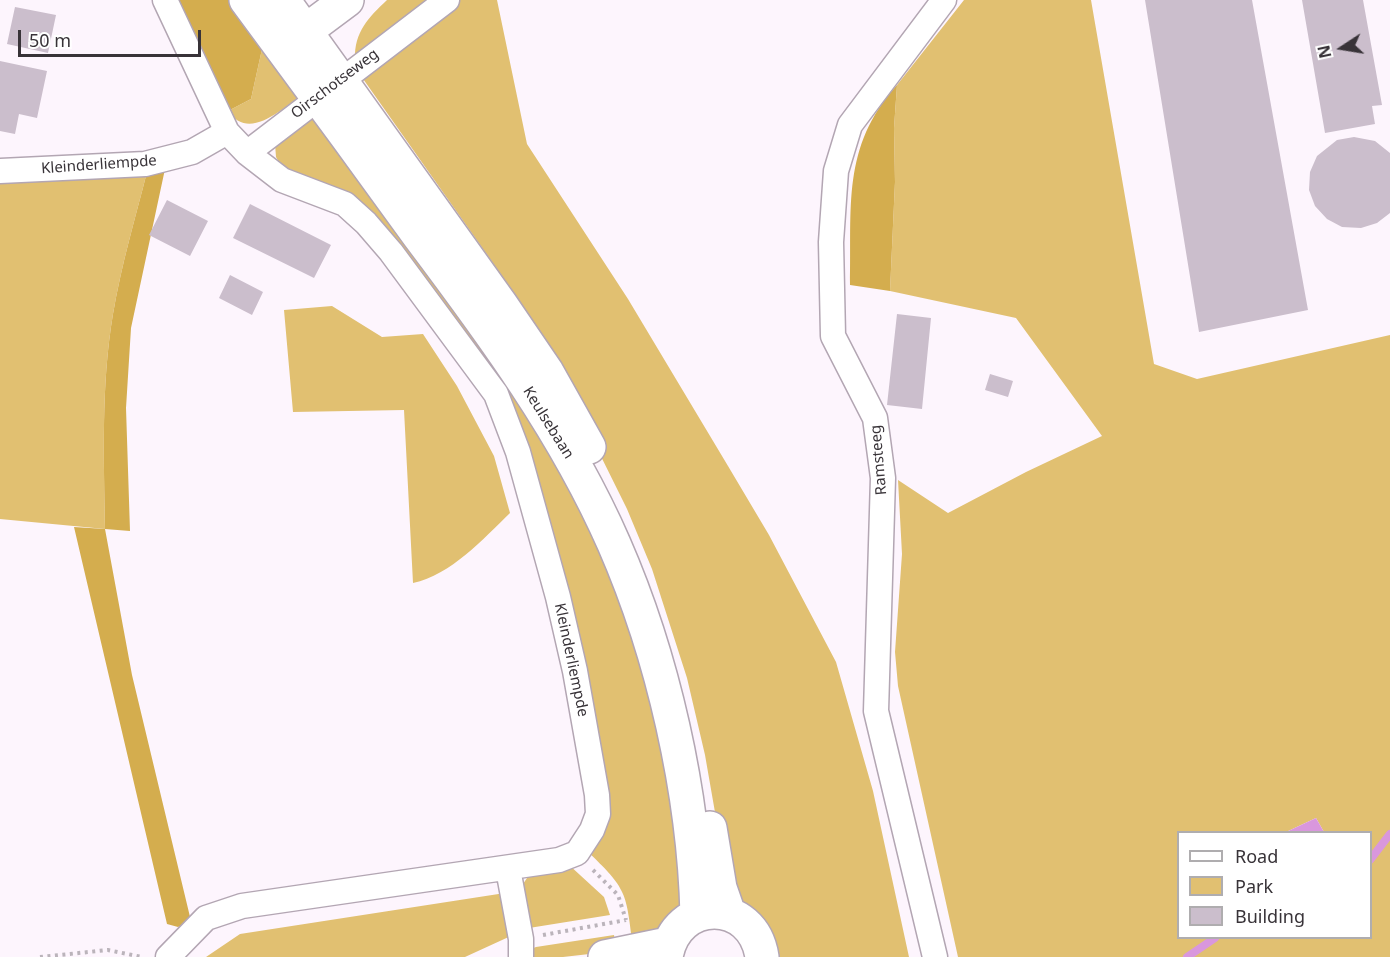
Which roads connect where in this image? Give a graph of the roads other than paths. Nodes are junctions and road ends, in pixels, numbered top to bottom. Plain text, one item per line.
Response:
1 (165, 0) edge
2 (246, 0) edge
3 (283, 0) edge
4 (347, 0) edge
5 (447, 0) edge
6 (944, 0) edge
7 (294, 39) junction
8 (329, 88) junction
9 (227, 132) junction
10 (247, 153) junction
11 (0, 171) edge
12 (508, 869) junction
13 (729, 914) junction
14 (697, 915) junction
15 (521, 948) edge
16 (667, 951) edge
17 (617, 955) edge
18 (168, 957) edge
19 (762, 957) edge
20 (935, 957) edge

1 - 9 street
2 - 7 main road, Keulsebaan
3 - 7 main road, Keulsebaan
4 - 7 main road
5 - 8 street, Oirschotseweg
6 - 20 street, Ramsteeg
7 - 8 main road, Keulsebaan
8 - 10 street, Oirschotseweg
8 - 13 main road, Keulsebaan
8 - 14 main road, Keulsebaan
9 - 10 street
9 - 11 street, Kleinderliempde
10 - 12 street, Kleinderliempde
12 - 15 street
12 - 18 street
13 - 14 main road
13 - 19 main road
14 - 16 main road
16 - 17 main road

